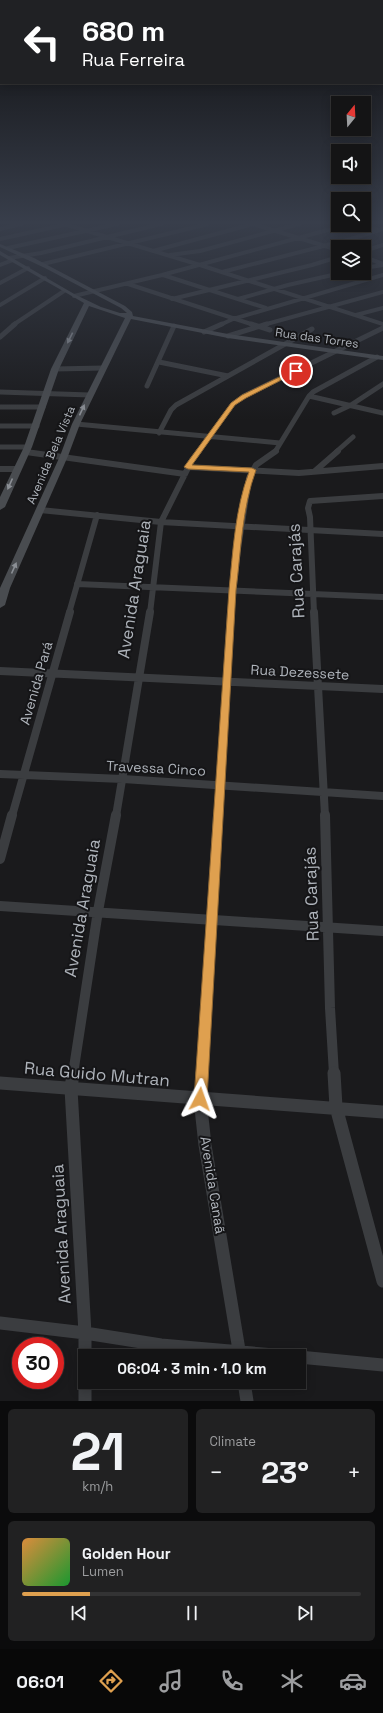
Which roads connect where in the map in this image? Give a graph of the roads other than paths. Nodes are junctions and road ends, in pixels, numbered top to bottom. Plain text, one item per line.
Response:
1 (26, 289) edge
2 (89, 289) edge
3 (105, 289) edge
4 (144, 289) edge
5 (272, 289) edge
6 (274, 289) edge
7 (331, 289) edge
8 (210, 290) joint
9 (64, 291) joint
10 (94, 292) junction
11 (383, 292) edge
12 (74, 296) junction
13 (300, 298) junction
14 (172, 299) junction
15 (238, 299) junction
16 (87, 304) junction
17 (0, 305) edge
18 (328, 307) junction
19 (267, 308) junction
20 (383, 308) edge
21 (355, 315) junction
22 (129, 317) junction
23 (233, 318) junction
24 (383, 324) edge
25 (174, 326) junction
26 (259, 326) junction
27 (383, 328) edge
28 (312, 329) dead end
29 (270, 330) dead end
30 (204, 332) junction
31 (228, 336) junction
32 (0, 337) edge
33 (283, 344) junction
34 (336, 351) junction
35 (380, 358) edge
36 (159, 362) junction
37 (102, 368) junction
38 (56, 369) junction
39 (228, 376) junction
40 (383, 384) edge
41 (147, 386) dead end
42 (0, 392) edge
43 (47, 394) junction
44 (90, 395) junction
45 (309, 396) junction
46 (351, 405) junction
47 (0, 407) edge
48 (42, 407) junction
49 (334, 413) dead end
50 (383, 413) edge
51 (76, 424) junction
52 (0, 426) edge
53 (36, 426) junction
54 (159, 433) junction
55 (208, 437) junction
56 (353, 437) dead end
57 (280, 443) junction
58 (0, 447) edge
59 (27, 449) junction
60 (64, 456) junction
61 (383, 466) edge
62 (0, 469) edge
63 (17, 469) junction
64 (186, 470) junction
65 (252, 470) junction
66 (315, 471) junction
67 (383, 496) edge
68 (0, 505) edge
69 (40, 510) junction
70 (97, 516) junction
71 (161, 522) junction
72 (240, 527) junction
73 (310, 530) junction
74 (383, 534) edge
75 (76, 584) junction
76 (154, 588) junction
77 (232, 590) junction
78 (314, 594) junction
79 (383, 598) edge
80 (0, 603) edge
81 (0, 671) edge
82 (51, 673) junction
83 (138, 677) junction
84 (228, 681) junction
85 (318, 685) junction
86 (383, 689) edge
87 (0, 774) edge
88 (24, 775) junction
89 (123, 779) junction
90 (221, 785) junction
91 (324, 792) junction
92 (383, 796) edge
93 (0, 859) edge
94 (0, 906) edge
95 (98, 911) junction
96 (213, 920) junction
97 (328, 927) junction
98 (383, 931) edge
99 (0, 1083) edge
100 (71, 1089) junction
101 (200, 1099) junction
102 (336, 1107) junction
103 (383, 1112) edge
104 (383, 1281) edge
105 (0, 1323) edge
106 (85, 1333) junction
107 (196, 1349) edge
108 (239, 1349) edge
109 (306, 1358) edge
110 (383, 1364) edge
111 (245, 1389) edge
112 (85, 1401) edge
113 (247, 1401) edge

1 - 17 street
2 - 10 street
3 - 10 street
4 - 14 street
5 - 15 street
6 - 13 street
7 - 13 street
8 - 14 street
8 - 15 street
9 - 12 street, Rua das Torres
9 - 32 street
10 - 12 street
10 - 22 street
11 - 18 street
12 - 16 street, Rua das Torres
13 - 18 street
13 - 19 street
14 - 23 street
15 - 19 street
16 - 22 street, Rua das Torres
16 -> 38 street
18 - 21 street
18 - 26 street
19 - 23 street
20 - 21 street
21 - 24 street
22 - 25 street, Rua das Torres
22 - 37 street, Avenida Bela Vista
23 - 26 street
23 - 30 street
25 - 30 street, Rua das Torres
25 - 36 street
26 - 29 street
26 - 31 street
27 - 34 street, Avenida Araguaia
28 - 33 street
30 - 31 street, Rua das Torres
31 - 33 street, Rua das Torres
33 - 34 street, Rua das Torres
33 - 39 street
34 - 35 street, Rua das Torres
34 - 55 street, Avenida Araguaia
35 - 45 street
36 - 39 street
36 - 41 street
37 - 38 street
37 - 44 street, Avenida Bela Vista
38 - 43 street
39 - 54 street
40 - 46 street
42 - 43 street
43 - 44 street
43 - 48 street
51 -> 44 street, Avenida Bela Vista
45 - 46 street
45 - 57 street
46 - 49 street
46 - 50 street
47 - 48 street
48 - 53 street
51 - 54 street
51 - 60 street, Avenida Bela Vista
52 - 53 street
53 - 59 street
54 - 55 street
55 - 57 street
55 - 64 street, Avenida Araguaia
56 - 66 street
57 - 65 street
58 - 59 street
59 - 60 street
59 - 63 street
60 - 64 street
60 - 69 street, Avenida Bela Vista
61 - 66 street
62 - 63 street
63 -> 68 street
64 - 65 street
64 - 71 street, Avenida Araguaia
65 - 66 street
65 - 72 street, Avenida Canaã
67 - 73 street, Rua Carajás
69 - 70 street
80 -> 69 street, Avenida Bela Vista
70 - 71 street
70 - 75 street, Avenida Pará
71 - 72 street
71 - 76 street, Avenida Araguaia
72 - 73 street
72 - 77 street, Avenida Canaã
73 - 74 street
73 - 78 street, Rua Carajás
75 - 76 street
75 - 82 street, Avenida Pará
76 - 77 street
76 - 83 street, Avenida Araguaia
77 - 78 street
77 - 84 street, Avenida Canaã
78 - 79 street
78 - 85 street, Rua Carajás
81 - 82 street, Rua Dezessete
82 - 83 street, Rua Dezessete
82 - 88 street, Avenida Pará
83 - 84 street, Rua Dezessete
83 - 89 street, Avenida Araguaia
84 - 85 street, Rua Dezessete
84 - 90 street, Avenida Canaã
85 - 86 street, Rua Dezessete
85 - 91 street, Rua Carajás
87 - 88 street, Travessa Cinco
88 - 89 street, Travessa Cinco
88 - 93 street, Avenida Pará
89 - 90 street, Travessa Cinco
89 - 95 street, Avenida Araguaia
90 - 91 street, Travessa Cinco
90 - 96 street, Avenida Canaã
91 - 92 street, Travessa Cinco
91 - 97 street, Rua Carajás
94 - 95 street
95 - 96 street
95 - 100 street, Avenida Araguaia
96 - 97 street
96 - 101 street, Avenida Canaã
97 - 98 street
97 - 102 street, Rua Carajás
99 - 100 street, Rua Guido Mutran
100 - 101 street, Rua Guido Mutran
100 - 106 street, Avenida Araguaia
101 - 102 street, Rua Guido Mutran
101 - 108 street, Avenida Canaã
102 - 103 street, Rua Guido Mutran
102 - 104 street, Rua Carajás
105 - 106 street
106 - 107 street
106 - 112 street, Avenida Araguaia
109 - 110 street
111 - 113 street

